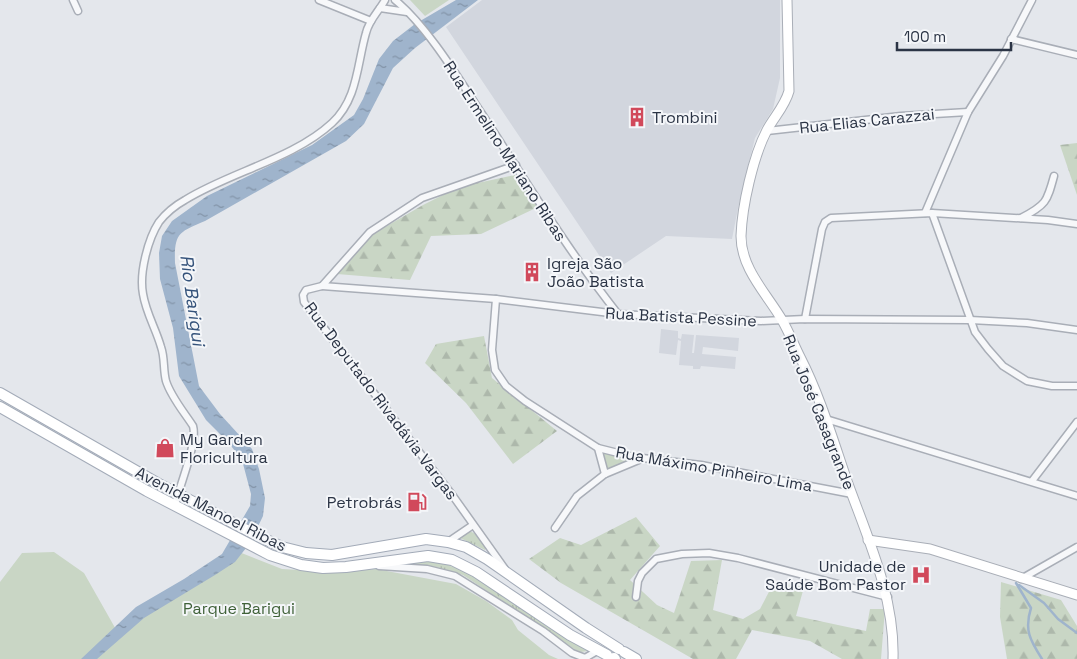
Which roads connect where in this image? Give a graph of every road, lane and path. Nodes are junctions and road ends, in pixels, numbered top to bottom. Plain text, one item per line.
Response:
1 (73, 0) edge
2 (319, 0) edge
3 (385, 0) edge
4 (395, 0) edge
5 (787, 0) edge
6 (1032, 0) edge
7 (380, 8) junction
8 (78, 11) dead end
9 (408, 12) junction
10 (371, 21) junction
11 (1011, 40) junction
12 (1077, 56) edge
13 (968, 112) junction
14 (767, 131) junction
15 (516, 165) junction
16 (1054, 176) dead end
17 (928, 213) junction
18 (1020, 218) junction
19 (1077, 224) edge
20 (324, 283) junction
21 (496, 299) junction
22 (618, 314) junction
23 (805, 319) junction
24 (782, 320) junction
25 (970, 320) junction
26 (1077, 330) edge
27 (1077, 386) edge
28 (0, 393) edge
29 (0, 407) edge
30 (826, 419) junction
31 (1077, 422) edge
32 (598, 448) junction
33 (642, 458) junction
34 (605, 474) junction
35 (1032, 481) junction
36 (146, 491) junction
37 (177, 494) junction
38 (852, 494) junction
39 (1077, 496) edge
40 (174, 506) junction
41 (473, 525) junction
42 (556, 528) dead end
43 (868, 540) junction
44 (448, 542) junction
45 (1077, 548) edge
46 (509, 574) junction
47 (1021, 578) junction
48 (1077, 595) edge
49 (636, 597) dead end
50 (888, 597) junction
51 (616, 654) edge
52 (636, 659) edge
53 (893, 659) edge

1 - 8 street
2 - 10 street
3 - 7 street
4 - 9 street, Rua Ermelino Mariano Ribas
5 - 14 street, Rua José Casagrande
6 - 11 street
7 - 9 street
7 - 10 street
9 - 15 street, Rua Ermelino Mariano Ribas
10 - 37 street
11 - 12 street
11 - 13 street
13 - 14 street, Rua Elias Carazzai
13 - 17 street
14 - 24 street, Rua José Casagrande
15 - 20 street
15 - 22 street, Rua Ermelino Mariano Ribas
16 - 18 street
17 - 18 street
17 - 23 street
17 - 25 street
18 - 19 street
20 - 21 street, Rua Batista Pessine
20 - 41 street, Rua Deputado Rivadávia Vargas
21 - 22 street, Rua Batista Pessine
21 - 32 street, Rua Máximo Pinheiro Lima
22 - 24 street, Rua Batista Pessine
23 - 24 street, Rua Batista Pessine
23 - 25 street, Rua Batista Pessine
24 - 30 street, Rua José Casagrande
25 - 26 street, Rua Batista Pessine
25 - 27 street
28 - 37 main road, Avenida Manoel Ribas
29 - 36 main road, Avenida Manoel Ribas
30 - 35 street
30 - 38 street, Rua José Casagrande
31 - 35 street
32 - 33 street, Rua Máximo Pinheiro Lima
32 - 34 street
33 - 34 street
33 - 38 street, Rua Máximo Pinheiro Lima
34 - 42 street
35 - 39 street
36 - 37 main road
36 - 40 main road, Avenida Manoel Ribas
37 - 40 street
37 - 44 main road, Avenida Manoel Ribas
38 - 43 street, Rua José Casagrande
40 - 51 main road, Avenida Manoel Ribas
41 - 44 street
41 - 46 street, Rua Deputado Rivadávia Vargas
43 - 47 street
43 - 50 street, Rua José Casagrande
44 - 46 main road, Avenida Manoel Ribas
45 - 47 street
46 - 51 main road, Avenida Manoel Ribas
47 - 48 street
49 - 50 street
50 - 53 street, Rua José Casagrande
51 - 52 main road, Avenida Manoel Ribas

